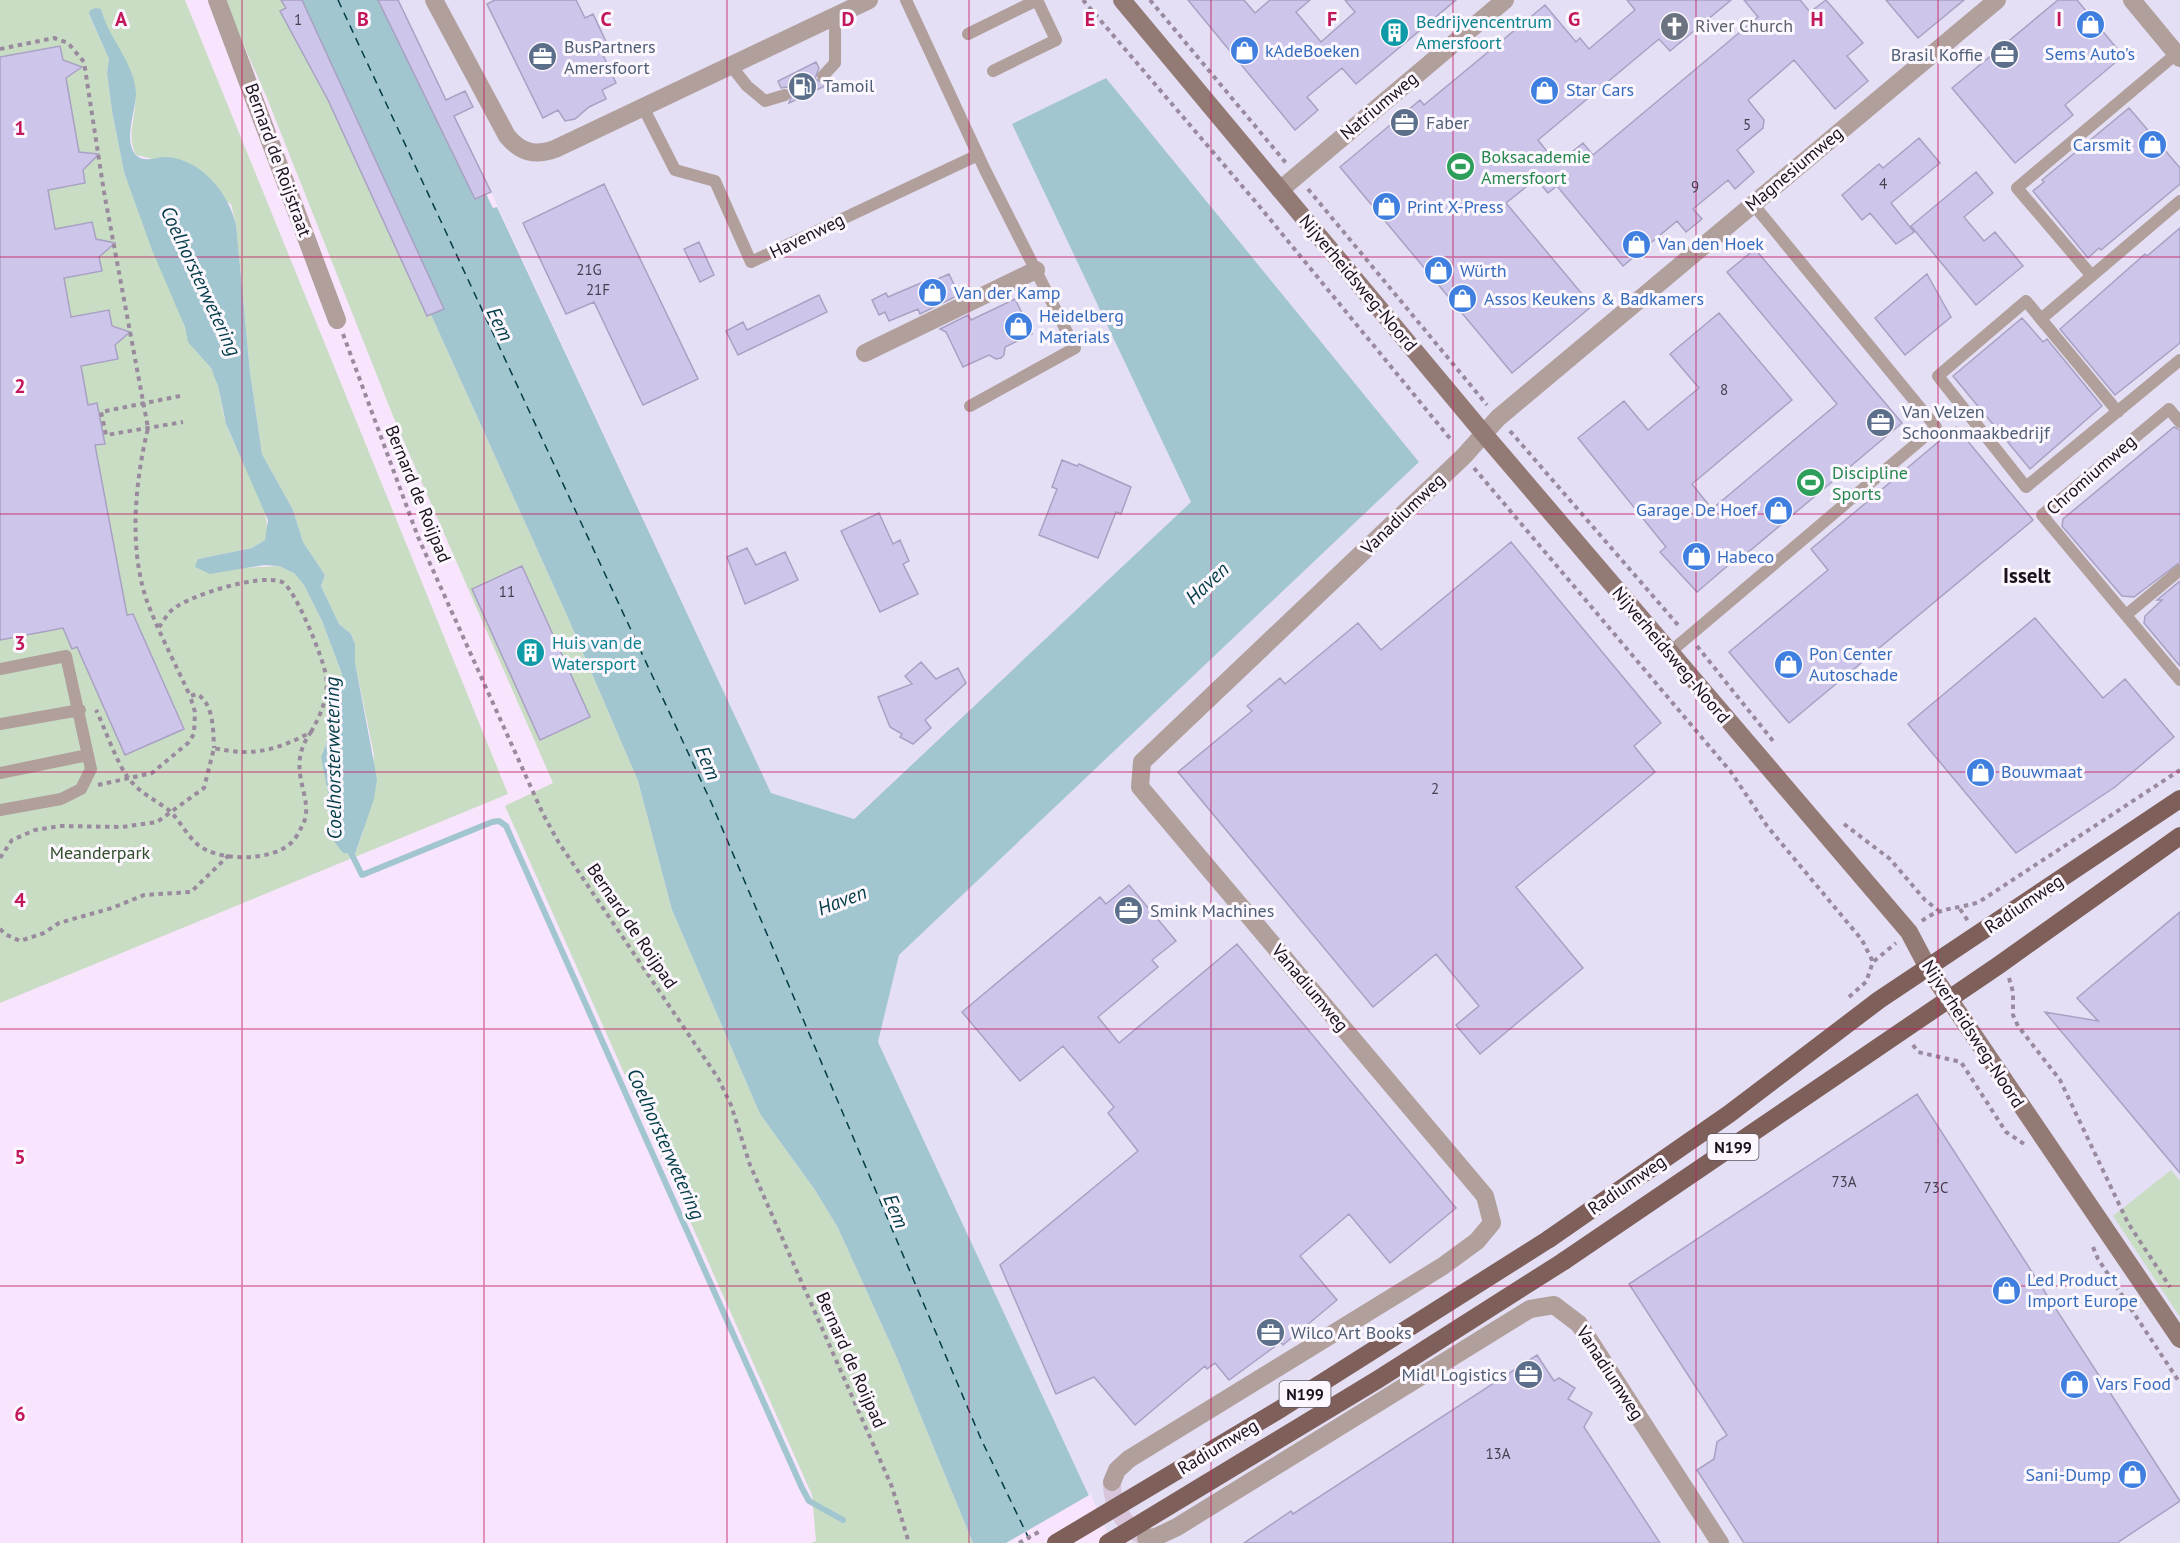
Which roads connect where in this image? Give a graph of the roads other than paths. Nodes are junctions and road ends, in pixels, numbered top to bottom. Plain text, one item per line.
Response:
1 (217, 0) edge
2 (434, 0) edge
3 (869, 0) edge
4 (906, 0) edge
5 (1037, 0) edge
6 (1122, 0) edge
7 (1505, 0) edge
8 (1997, 0) edge
9 (2132, 0) edge
10 (835, 17) junction
11 (968, 34) dead end
12 (2178, 56) edge
13 (732, 67) junction
14 (993, 71) dead end
15 (823, 76) dead end
16 (785, 95) dead end
17 (643, 107) junction
18 (978, 154) junction
19 (1280, 190) junction
20 (2180, 201) edge
21 (1753, 204) junction
22 (1036, 270) junction
23 (2092, 276) junction
24 (2041, 319) junction
25 (337, 321) road end
26 (866, 353) dead end
27 (2180, 360) edge
28 (970, 406) dead end
29 (2118, 412) junction
30 (2180, 422) edge
31 (1484, 434) junction
32 (2180, 570) edge
33 (2126, 615) junction
34 (1669, 653) junction
35 (0, 669) edge
36 (2180, 680) edge
37 (80, 710) junction
38 (0, 724) edge
39 (88, 755) junction
40 (0, 773) edge
41 (2180, 799) edge
42 (0, 810) edge
43 (2180, 836) edge
44 (1928, 968) junction
45 (1949, 999) junction
46 (2180, 1339) edge
47 (1112, 1482) dead end
48 (1146, 1538) dead end
49 (1056, 1543) edge
50 (1108, 1543) edge
51 (1720, 1543) edge

1 - 25 street, Bernard de Roijstraat
2 - 17 street
3 - 10 street
4 - 18 lane
5 - 11 lane
5 - 14 lane
6 - 19 street, Nijverheidsweg-Noord
7 - 19 street, Natriumweg
8 - 21 street, Magnesiumweg
9 - 12 street
10 - 13 street
10 - 15 lane
12 - 23 lane
13 - 16 lane
13 - 17 street
17 - 18 lane, Havenweg
18 - 22 lane
19 - 31 street, Nijverheidsweg-Noord
20 - 23 lane
21 - 31 street, Magnesiumweg
21 - 34 lane
22 - 26 street
22 - 28 lane
23 - 24 lane
24 - 29 lane
24 - 29 lane
27 - 29 lane
30 - 33 lane, Chromiumweg
31 - 34 street, Nijverheidsweg-Noord
31 - 47 street, Vanadiumweg
32 - 33 lane
33 - 36 lane, Chromiumweg
34 - 44 street, Nijverheidsweg-Noord
35 - 37 lane
37 - 38 lane
37 - 39 lane
39 - 40 lane
39 - 42 lane
41 - 44 main road, Radiumweg
43 - 45 main road, Radiumweg
44 - 45 street, Nijverheidsweg-Noord
44 - 49 main road, Radiumweg / N199, bridge
45 - 46 street, Nijverheidsweg-Noord
45 - 50 main road, Radiumweg / N199, bridge
48 - 51 street, Vanadiumweg

